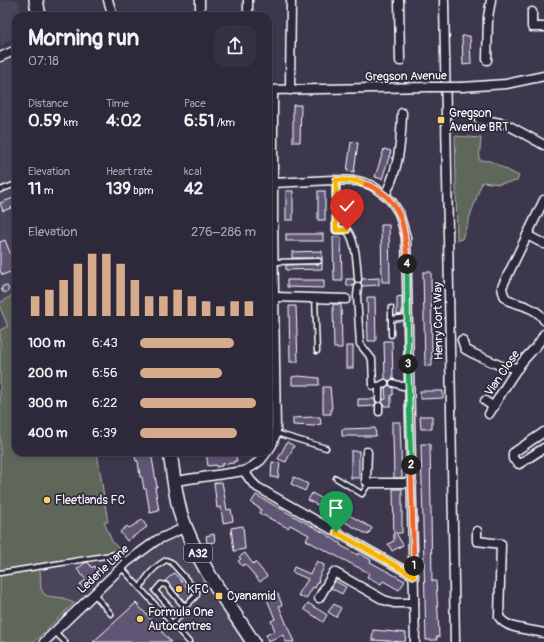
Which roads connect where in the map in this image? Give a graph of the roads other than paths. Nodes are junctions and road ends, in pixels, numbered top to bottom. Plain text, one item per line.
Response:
1 (36, 0) edge
2 (108, 0) edge
3 (200, 0) edge
4 (248, 0) edge
5 (291, 0) edge
6 (399, 0) edge
7 (444, 0) edge
8 (491, 0) edge
9 (38, 12) edge
10 (111, 12) edge
11 (200, 12) edge
12 (248, 12) edge
13 (532, 12) dead end
14 (544, 27) edge
15 (12, 52) edge
16 (0, 57) edge
17 (487, 60) dead end
18 (400, 62) dead end
19 (544, 76) edge
20 (272, 90) edge
21 (290, 90) junction
22 (402, 113) dead end
23 (479, 119) dead end
24 (544, 145) edge
25 (272, 152) edge
26 (336, 180) junction
27 (273, 183) junction
28 (12, 186) edge
29 (0, 190) edge
30 (385, 195) junction
31 (272, 197) edge
32 (544, 200) edge
33 (527, 235) junction
34 (272, 243) edge
35 (544, 244) edge
36 (318, 261) dead end
37 (274, 262) junction
38 (272, 272) edge
39 (358, 279) dead end
40 (272, 282) edge
41 (358, 286) dead end
42 (275, 297) junction
43 (315, 298) junction
44 (346, 299) dead end
45 (391, 308) dead end
46 (408, 317) junction
47 (391, 319) junction
48 (544, 320) edge
49 (544, 334) edge
50 (391, 335) dead end
51 (462, 340) dead end
52 (317, 351) dead end
53 (518, 368) junction
54 (393, 383) dead end
55 (409, 386) junction
56 (379, 399) dead end
57 (485, 401) dead end
58 (494, 407) junction
59 (489, 414) dead end
60 (276, 432) junction
61 (544, 432) edge
62 (272, 445) edge
63 (326, 448) dead end
64 (544, 448) edge
65 (368, 452) dead end
66 (171, 456) edge
67 (264, 456) edge
68 (244, 471) junction
69 (336, 478) dead end
70 (182, 480) dead end
71 (369, 482) junction
72 (412, 483) junction
73 (186, 527) junction
74 (477, 531) dead end
75 (124, 564) junction
76 (0, 573) edge
77 (414, 576) junction
78 (140, 588) junction
79 (93, 594) junction
80 (319, 598) dead end
81 (414, 603) junction
82 (111, 614) dead end
83 (172, 623) junction
84 (55, 632) junction
85 (544, 633) edge
86 (44, 642) edge
87 (65, 642) edge
88 (189, 642) edge
89 (253, 642) edge
90 (415, 642) edge
91 (455, 642) edge

1 - 9 main road
2 - 10 street
3 - 11 street
4 - 12 street
5 - 21 street
6 - 18 street
7 - 91 street, Henry Cort Way
8 - 17 street
13 - 14 street
15 - 16 street
19 - 21 street, Gregson Avenue, bridge
20 - 21 street, Gregson Avenue
22 - 30 street
23 - 24 street
25 - 27 street
26 - 27 street
26 - 30 street
26 - 39 street
27 - 31 street
28 - 29 lane
30 - 46 street
32 - 33 street
33 - 35 street
33 - 48 street
34 - 37 street
36 - 37 lane
37 - 38 street
40 - 42 street
41 - 56 street
42 - 43 street
42 - 60 street
43 - 44 street
43 - 52 lane
45 - 47 lane
46 - 47 lane
46 - 55 street
47 - 50 lane
49 - 53 street, Vian Close
51 - 53 street
53 - 58 street, Vian Close
54 - 55 street
55 - 72 street
57 - 58 street, Vian Close
58 - 59 street, Vian Close
60 - 62 street
60 - 63 lane
61 - 64 street
65 - 71 street
66 - 73 main road, A32
67 - 68 street
68 - 70 street
68 - 77 street
69 - 71 lane
71 - 72 street
72 - 77 street
73 - 75 street, Lederle Lane
73 - 89 main road, A32
74 - 85 street
75 - 76 lane
75 - 78 lane
75 - 79 street, Lederle Lane
77 - 81 street
78 - 83 lane
78 - 83 lane
79 - 82 lane
79 - 84 street, Lederle Lane
80 - 81 street
81 - 90 street
83 - 88 lane
84 - 86 street, Lederle Lane
84 - 87 lane

